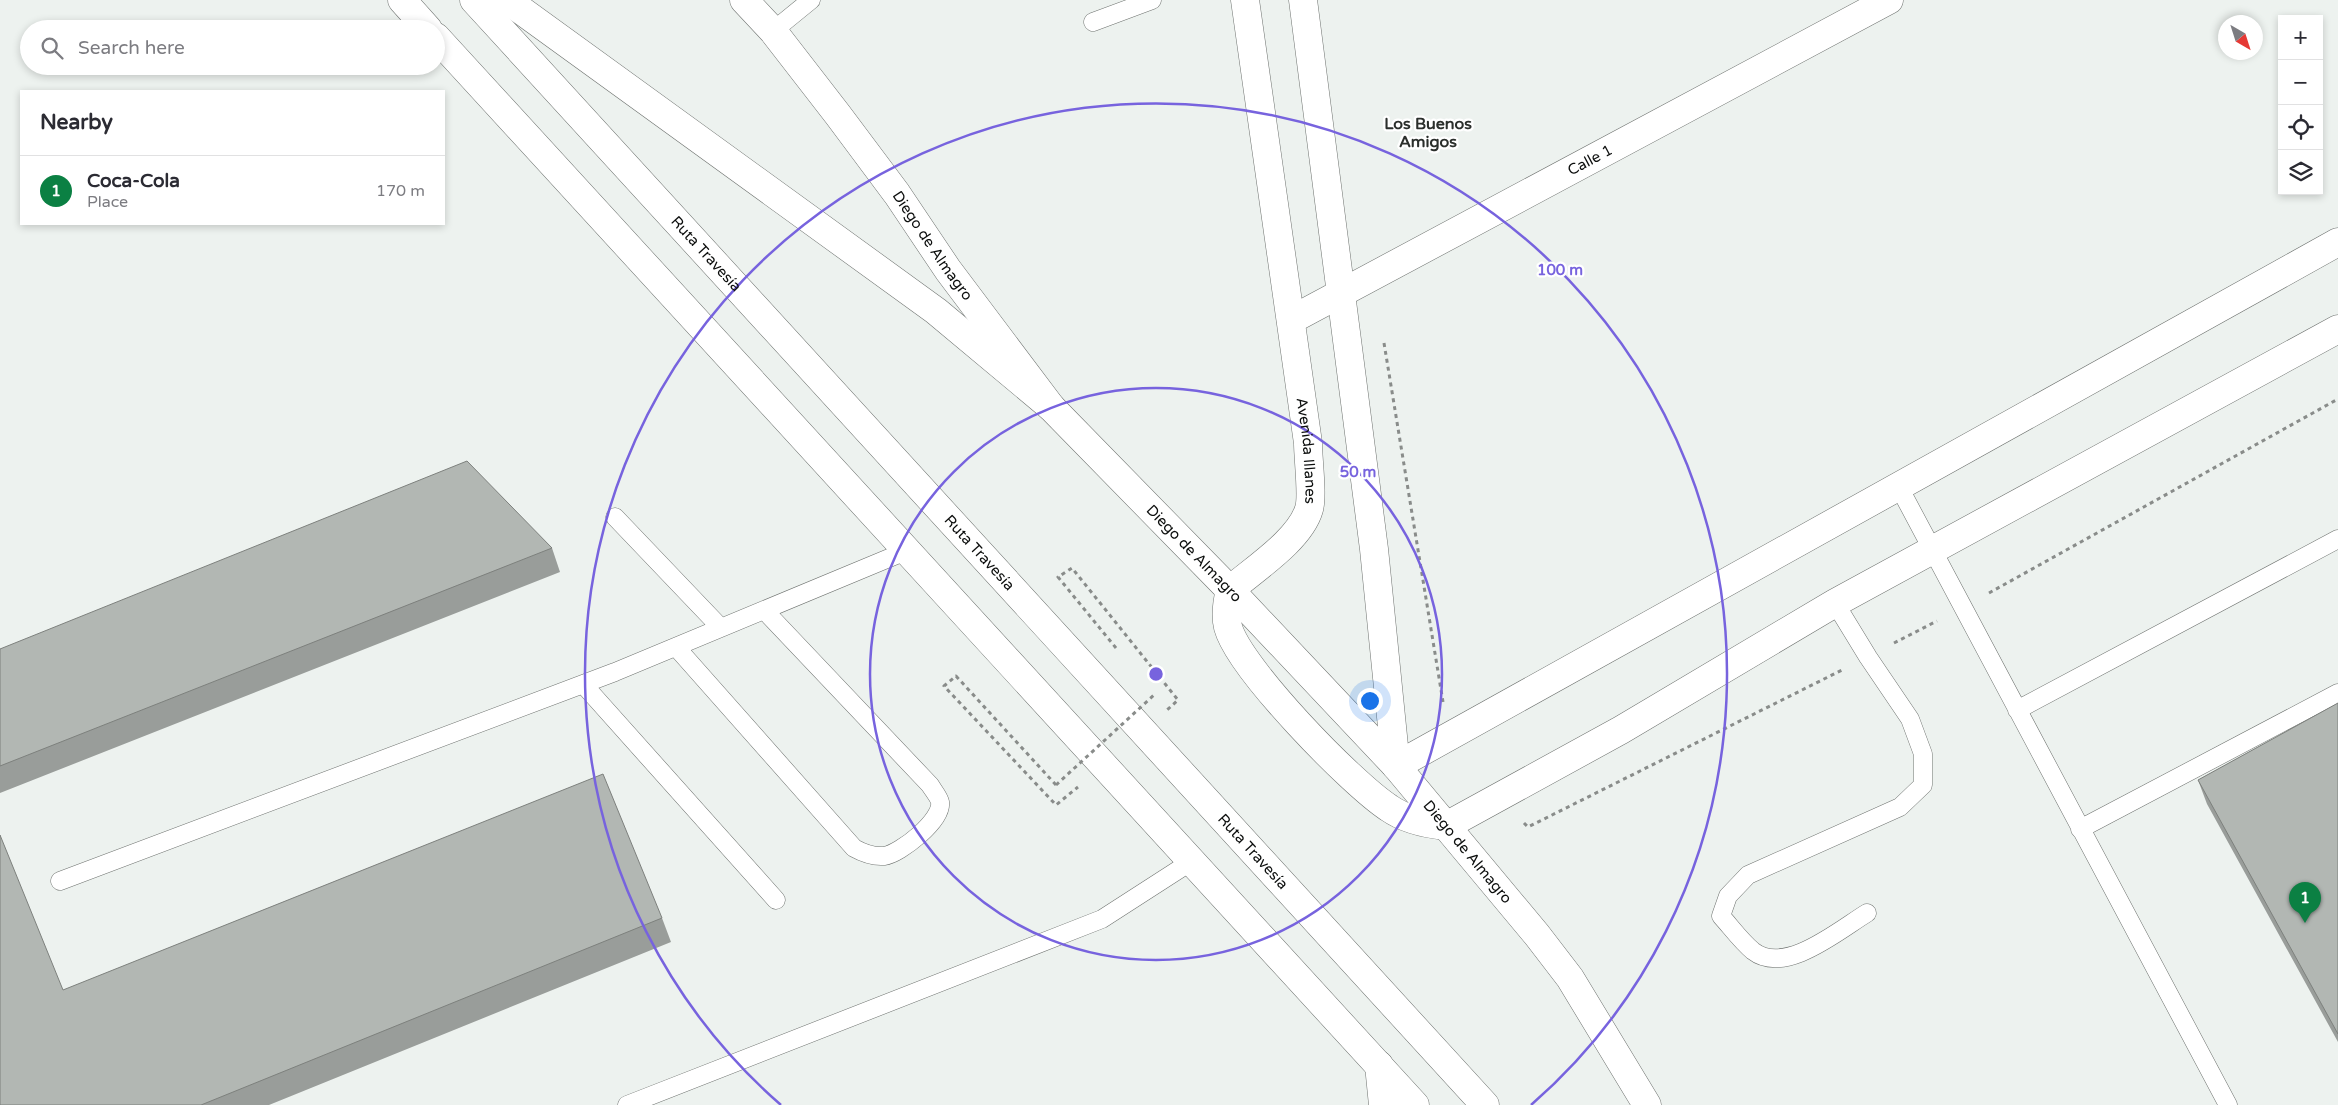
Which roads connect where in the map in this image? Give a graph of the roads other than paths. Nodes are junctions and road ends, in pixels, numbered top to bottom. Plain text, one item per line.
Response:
1 (402, 0) edge
2 (474, 0) edge
3 (507, 0) edge
4 (744, 0) edge
5 (811, 0) edge
6 (1152, 0) edge
7 (1245, 0) edge
8 (1303, 0) edge
9 (1889, 0) edge
10 (420, 20) edge
11 (1093, 22) dead end
12 (773, 31) junction
13 (445, 48) edge
14 (2338, 242) edge
15 (1340, 294) junction
16 (1292, 320) junction
17 (2338, 328) edge
18 (1051, 407) junction
19 (1899, 487) junction
20 (615, 516) dead end
21 (2338, 539) edge
22 (1932, 550) junction
23 (906, 551) junction
24 (1230, 590) junction
25 (1835, 603) junction
26 (764, 610) junction
27 (721, 628) junction
28 (676, 647) junction
29 (583, 684) junction
30 (2338, 693) edge
31 (2017, 710) junction
32 (1396, 766) junction
33 (1446, 826) junction
34 (2080, 829) junction
35 (1192, 861) junction
36 (60, 881) dead end
37 (776, 900) dead end
38 (1868, 912) dead end
39 (1379, 1065) junction
40 (627, 1105) edge
41 (1383, 1105) edge
42 (1415, 1105) edge
43 (1485, 1105) edge
44 (1647, 1105) edge
45 (2228, 1105) edge

1 - 10 main road
2 - 43 main road, Ruta Travesía
3 - 18 main road
4 - 12 main road, Diego de Almagro
5 - 12 lane
6 - 11 lane
7 - 16 main road, Avenida Illanes
8 - 15 main road
9 - 15 main road, Calle 1
12 - 18 main road, Diego de Almagro
13 - 23 main road
14 - 19 main road
15 - 16 main road, Calle 1
15 - 32 main road
16 - 24 main road, Avenida Illanes
17 - 22 main road
18 - 24 main road, Diego de Almagro
19 - 22 lane
19 - 32 main road
20 - 27 lane
21 - 31 lane
22 - 25 main road
22 - 31 lane
23 - 26 lane
23 - 35 main road
24 - 32 main road, Diego de Almagro
24 - 33 main road
25 - 33 main road
25 - 38 lane
26 - 27 lane
26 - 28 lane
27 - 28 lane
28 - 29 lane
29 - 36 lane
29 - 37 lane
30 - 34 lane
31 - 34 lane
32 - 33 main road, Diego de Almagro
33 - 44 main road, Diego de Almagro
34 - 45 lane
35 - 39 main road
35 - 40 lane
39 - 41 main road
39 - 42 main road

